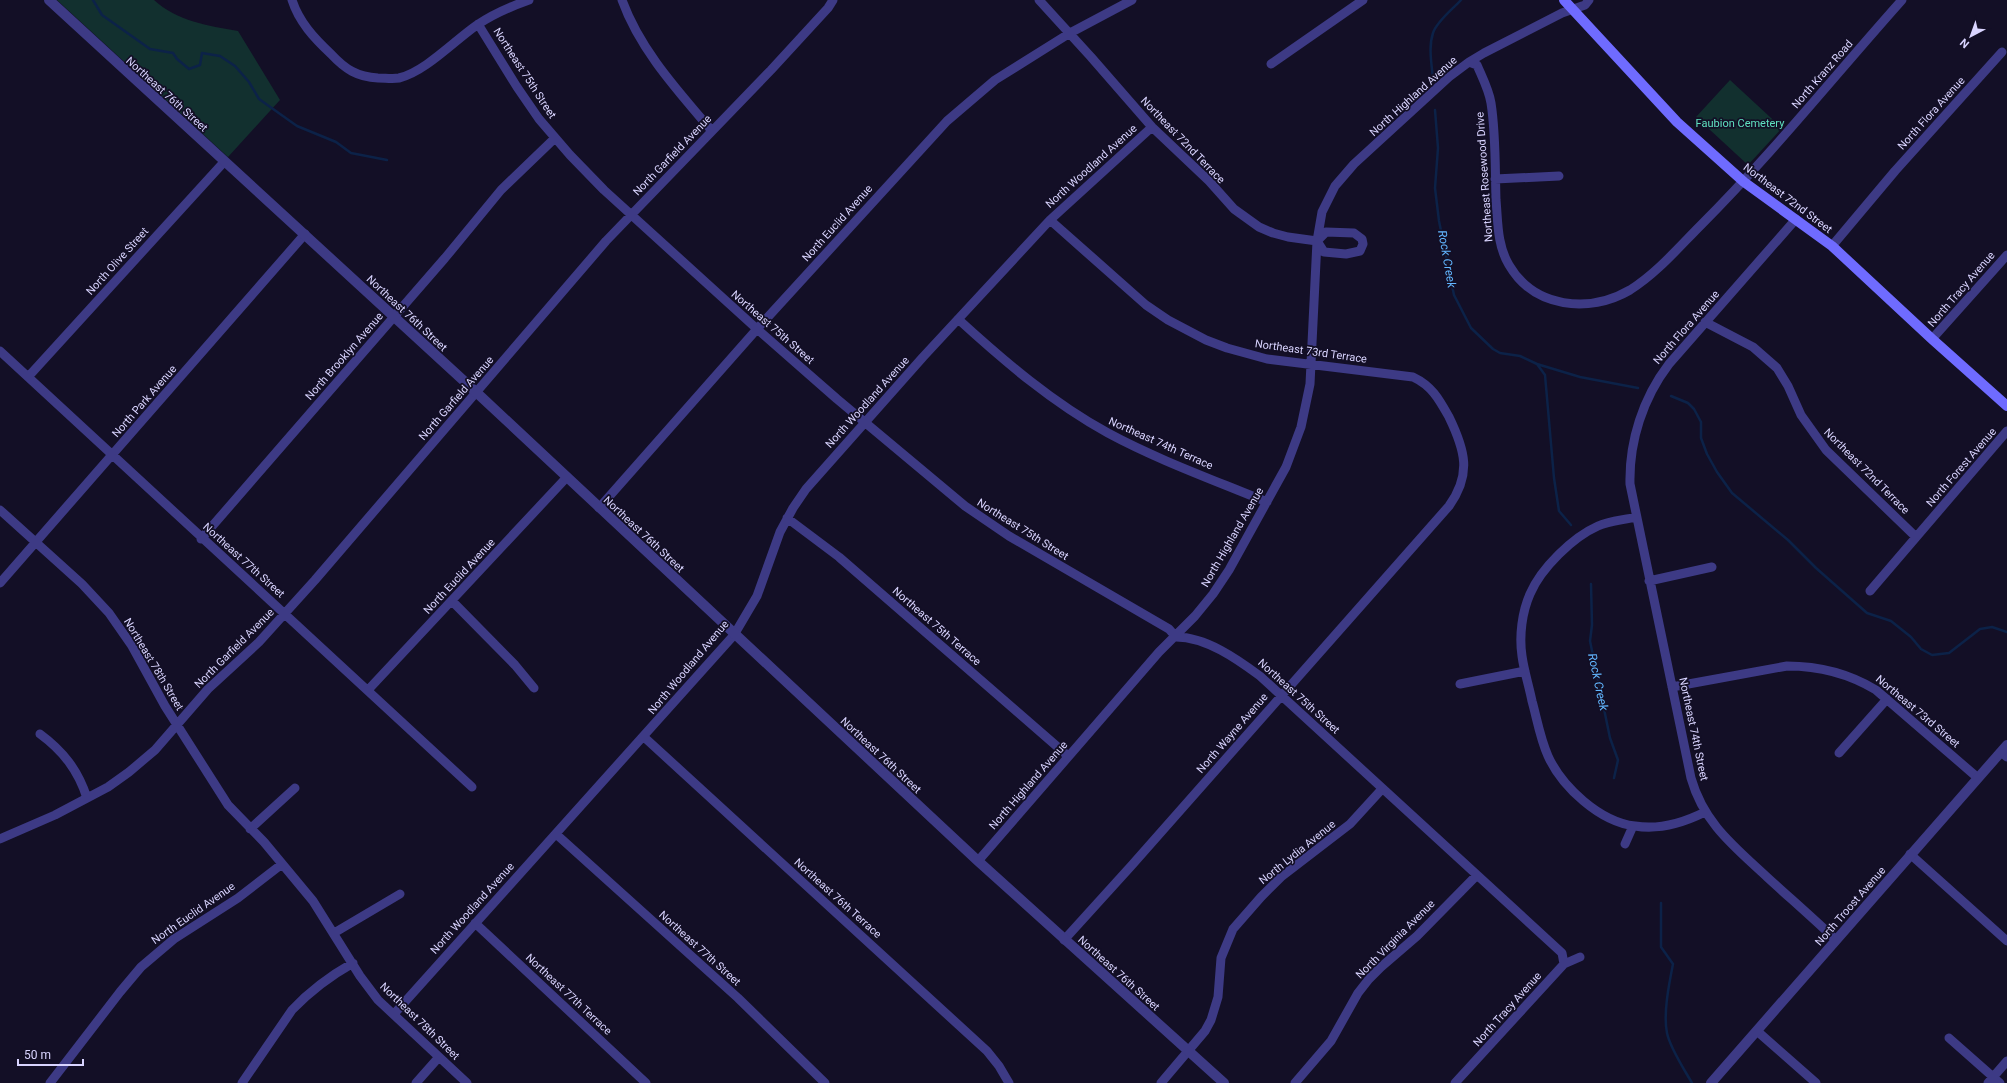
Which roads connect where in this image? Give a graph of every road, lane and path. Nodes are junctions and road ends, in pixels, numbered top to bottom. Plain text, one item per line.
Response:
1 (48, 0) edge
2 (292, 0) edge
3 (529, 0) edge
4 (622, 0) edge
5 (833, 0) edge
6 (1039, 0) edge
7 (1132, 0) edge
8 (1363, 0) edge
9 (1564, 0) edge
10 (1590, 0) edge
11 (1902, 0) edge
12 (1574, 10) junction
13 (478, 24) junction
14 (1070, 33) junction
15 (2002, 52) dead end
16 (1470, 62) junction
17 (1271, 64) dead end
18 (1152, 127) junction
19 (712, 131) junction
20 (555, 138) junction
21 (224, 162) junction
22 (1560, 176) dead end
23 (1495, 179) junction
24 (1744, 182) junction
25 (631, 215) junction
26 (1796, 219) junction
27 (1050, 220) junction
28 (305, 234) junction
29 (1317, 241) junction
30 (1832, 246) junction
31 (2007, 255) edge
32 (393, 317) junction
33 (958, 319) junction
34 (1705, 322) junction
35 (757, 330) junction
36 (1932, 339) junction
37 (0, 351) edge
38 (1312, 364) junction
39 (28, 377) junction
40 (476, 392) junction
41 (2007, 406) edge
42 (865, 422) junction
43 (2007, 431) edge
44 (113, 454) junction
45 (1464, 461) joint
46 (567, 478) junction
47 (1267, 502) junction
48 (599, 508) junction
49 (0, 510) edge
50 (1636, 517) junction
51 (787, 518) junction
52 (201, 538) junction
53 (1916, 538) junction
54 (36, 542) junction
55 (1712, 567) dead end
56 (1649, 581) junction
57 (0, 583) edge
58 (1870, 591) dead end
59 (452, 601) junction
60 (286, 613) junction
61 (734, 635) junction
62 (1176, 637) junction
63 (1525, 671) junction
64 (1460, 684) dead end
65 (1672, 687) junction
66 (534, 688) dead end
67 (368, 690) junction
68 (1282, 694) junction
69 (1887, 699) junction
70 (177, 726) junction
71 (40, 734) dead end
72 (644, 737) junction
73 (2005, 751) edge
74 (1838, 754) dead end
75 (1068, 756) junction
76 (1978, 778) junction
77 (472, 787) dead end
78 (295, 788) dead end
79 (1382, 789) junction
80 (87, 798) junction
81 (1705, 812) junction
82 (1633, 826) junction
83 (250, 829) junction
84 (556, 834) junction
85 (0, 839) edge
86 (1625, 844) dead end
87 (1910, 854) junction
88 (978, 861) junction
89 (282, 864) junction
90 (1476, 876) junction
91 (400, 894) dead end
92 (475, 923) junction
93 (334, 933) junction
94 (1064, 940) junction
95 (1836, 940) junction
96 (2007, 941) edge
97 (1580, 957) dead end
98 (353, 963) junction
99 (1564, 964) junction
100 (394, 1014) junction
101 (1757, 1031) junction
102 (1949, 1038) dead end
103 (1188, 1051) junction
104 (439, 1057) junction
105 (2007, 1061) edge
106 (1994, 1081) edge
107 (50, 1083) edge
108 (242, 1083) edge
109 (416, 1083) edge
110 (467, 1083) edge
111 (646, 1083) edge
112 (825, 1083) edge
113 (1009, 1083) edge
114 (1161, 1083) edge
115 (1224, 1083) edge
116 (1295, 1083) edge
117 (1456, 1083) edge
118 (1711, 1083) edge
119 (1816, 1083) edge

1 - 21 street, Northeast 76th Street
2 - 13 street
3 - 13 street
4 - 19 street
5 - 19 street, North Garfield Avenue
6 - 14 street, Northeast 72nd Terrace
7 - 14 street, North Euclid Avenue
8 - 17 street
9 - 12 main road, Northeast 72nd Street
10 - 12 street, North Highland Avenue
11 - 24 street, North Kranz Road
12 - 16 street, North Highland Avenue
12 - 24 main road, Northeast 72nd Street
13 - 20 street, Northeast 75th Street
14 - 18 street, Northeast 72nd Terrace
14 - 35 street, North Euclid Avenue
15 - 30 street, North Flora Avenue
16 - 23 street, Northeast Rosewood Drive
16 - 29 street, North Highland Avenue
18 - 27 street, North Woodland Avenue
18 - 29 street, Northeast 72nd Terrace
19 - 25 street, North Garfield Avenue
20 - 25 street, Northeast 75th Street
20 - 32 street, North Brooklyn Avenue
21 - 28 street, Northeast 76th Street
21 - 39 street, North Olive Street
22 - 23 street
23 - 24 street, Northeast Rosewood Drive
24 - 26 main road, Northeast 72nd Street
25 - 35 street, Northeast 75th Street
25 - 40 street, North Garfield Avenue
26 - 30 main road, Northeast 72nd Street
26 - 34 street, North Flora Avenue
27 - 33 street, North Woodland Avenue
27 - 38 street, Northeast 73rd Terrace
28 - 32 street, Northeast 76th Street
28 - 44 street, North Park Avenue
29 - 38 street, North Highland Avenue
30 - 36 main road, Northeast 72nd Street
31 - 36 street, North Tracy Avenue
32 - 40 street, Northeast 76th Street
32 - 52 street, North Brooklyn Avenue
33 - 42 street, North Woodland Avenue
33 - 47 street, Northeast 74th Terrace
34 - 50 street, North Flora Avenue
34 - 53 street, Northeast 72nd Terrace
35 - 42 street, Northeast 75th Street
35 - 48 street, North Euclid Avenue
36 - 41 main road, Northeast 72nd Street
37 - 39 street, Northeast 77th Street
38 - 45 street, Northeast 73rd Terrace
38 - 47 street, North Highland Avenue
39 - 44 street, Northeast 77th Street
40 - 46 street, Northeast 76th Street
40 - 60 street, North Garfield Avenue
42 - 51 street, North Woodland Avenue
42 - 62 street, Northeast 75th Street
43 - 53 street, North Forest Avenue
44 - 52 street, Northeast 77th Street
44 - 54 street, North Park Avenue
45 - 68 street, North Wayne Avenue
46 - 48 street, Northeast 76th Street
46 - 59 street, North Euclid Avenue
47 - 62 street, North Highland Avenue
48 - 61 street, Northeast 76th Street
49 - 54 street, Northeast 78th Street
50 - 56 street, Northeast 74th Street
50 - 63 street
51 - 61 street, North Woodland Avenue
51 - 75 street, Northeast 75th Terrace
52 - 60 street, Northeast 77th Street
53 - 58 street, North Forest Avenue
54 - 57 street, North Park Avenue
54 - 70 street, Northeast 78th Street
55 - 56 street
56 - 65 street, Northeast 74th Street
59 - 66 street
59 - 67 street, North Euclid Avenue
60 - 67 street, Northeast 77th Street
60 - 70 street, North Garfield Avenue
61 - 72 street, North Woodland Avenue
61 - 88 street, Northeast 76th Street
62 - 68 street, Northeast 75th Street
62 - 75 street, North Highland Avenue
63 - 64 street
63 - 82 street
65 - 69 street, Northeast 73rd Street
65 - 81 street, Northeast 74th Street
67 - 77 street, Northeast 77th Street
68 - 79 street, Northeast 75th Street
68 - 94 street, North Wayne Avenue
69 - 74 street
69 - 76 street, Northeast 73rd Street
70 - 80 street, North Garfield Avenue
70 - 83 street, Northeast 78th Street
71 - 80 street
72 - 84 street, North Woodland Avenue
72 - 113 street, Northeast 76th Terrace
73 - 76 street, North Troost Avenue
75 - 88 street, North Highland Avenue
76 - 87 street, North Troost Avenue
78 - 83 street
79 - 90 street, Northeast 75th Street
79 - 103 street, North Lydia Avenue
80 - 85 street, North Garfield Avenue
81 - 82 street
81 - 95 street, Northeast 74th Street
82 - 86 street
83 - 89 street, Northeast 78th Street
84 - 92 street, North Woodland Avenue
84 - 112 street, Northeast 77th Street
87 - 95 street, North Troost Avenue
87 - 96 street
88 - 94 street, Northeast 76th Street
89 - 93 street, Northeast 78th Street
89 - 107 street, North Euclid Avenue
90 - 99 street, Northeast 75th Street
90 - 116 street, North Virginia Avenue
91 - 93 street
92 - 100 street, North Woodland Avenue
92 - 111 street, Northeast 77th Terrace
93 - 98 street, Northeast 78th Street
94 - 103 street, Northeast 76th Street
95 - 101 street, North Troost Avenue
97 - 99 street, North Tracy Avenue
98 - 100 street, Northeast 78th Street
98 - 108 street
99 - 117 street, North Tracy Avenue
100 - 104 street, Northeast 78th Street
101 - 118 street, North Troost Avenue
101 - 119 street
102 - 106 street
103 - 114 street, North Lydia Avenue
103 - 115 street, Northeast 76th Street
104 - 109 street
104 - 110 street, Northeast 78th Street
105 - 106 street

